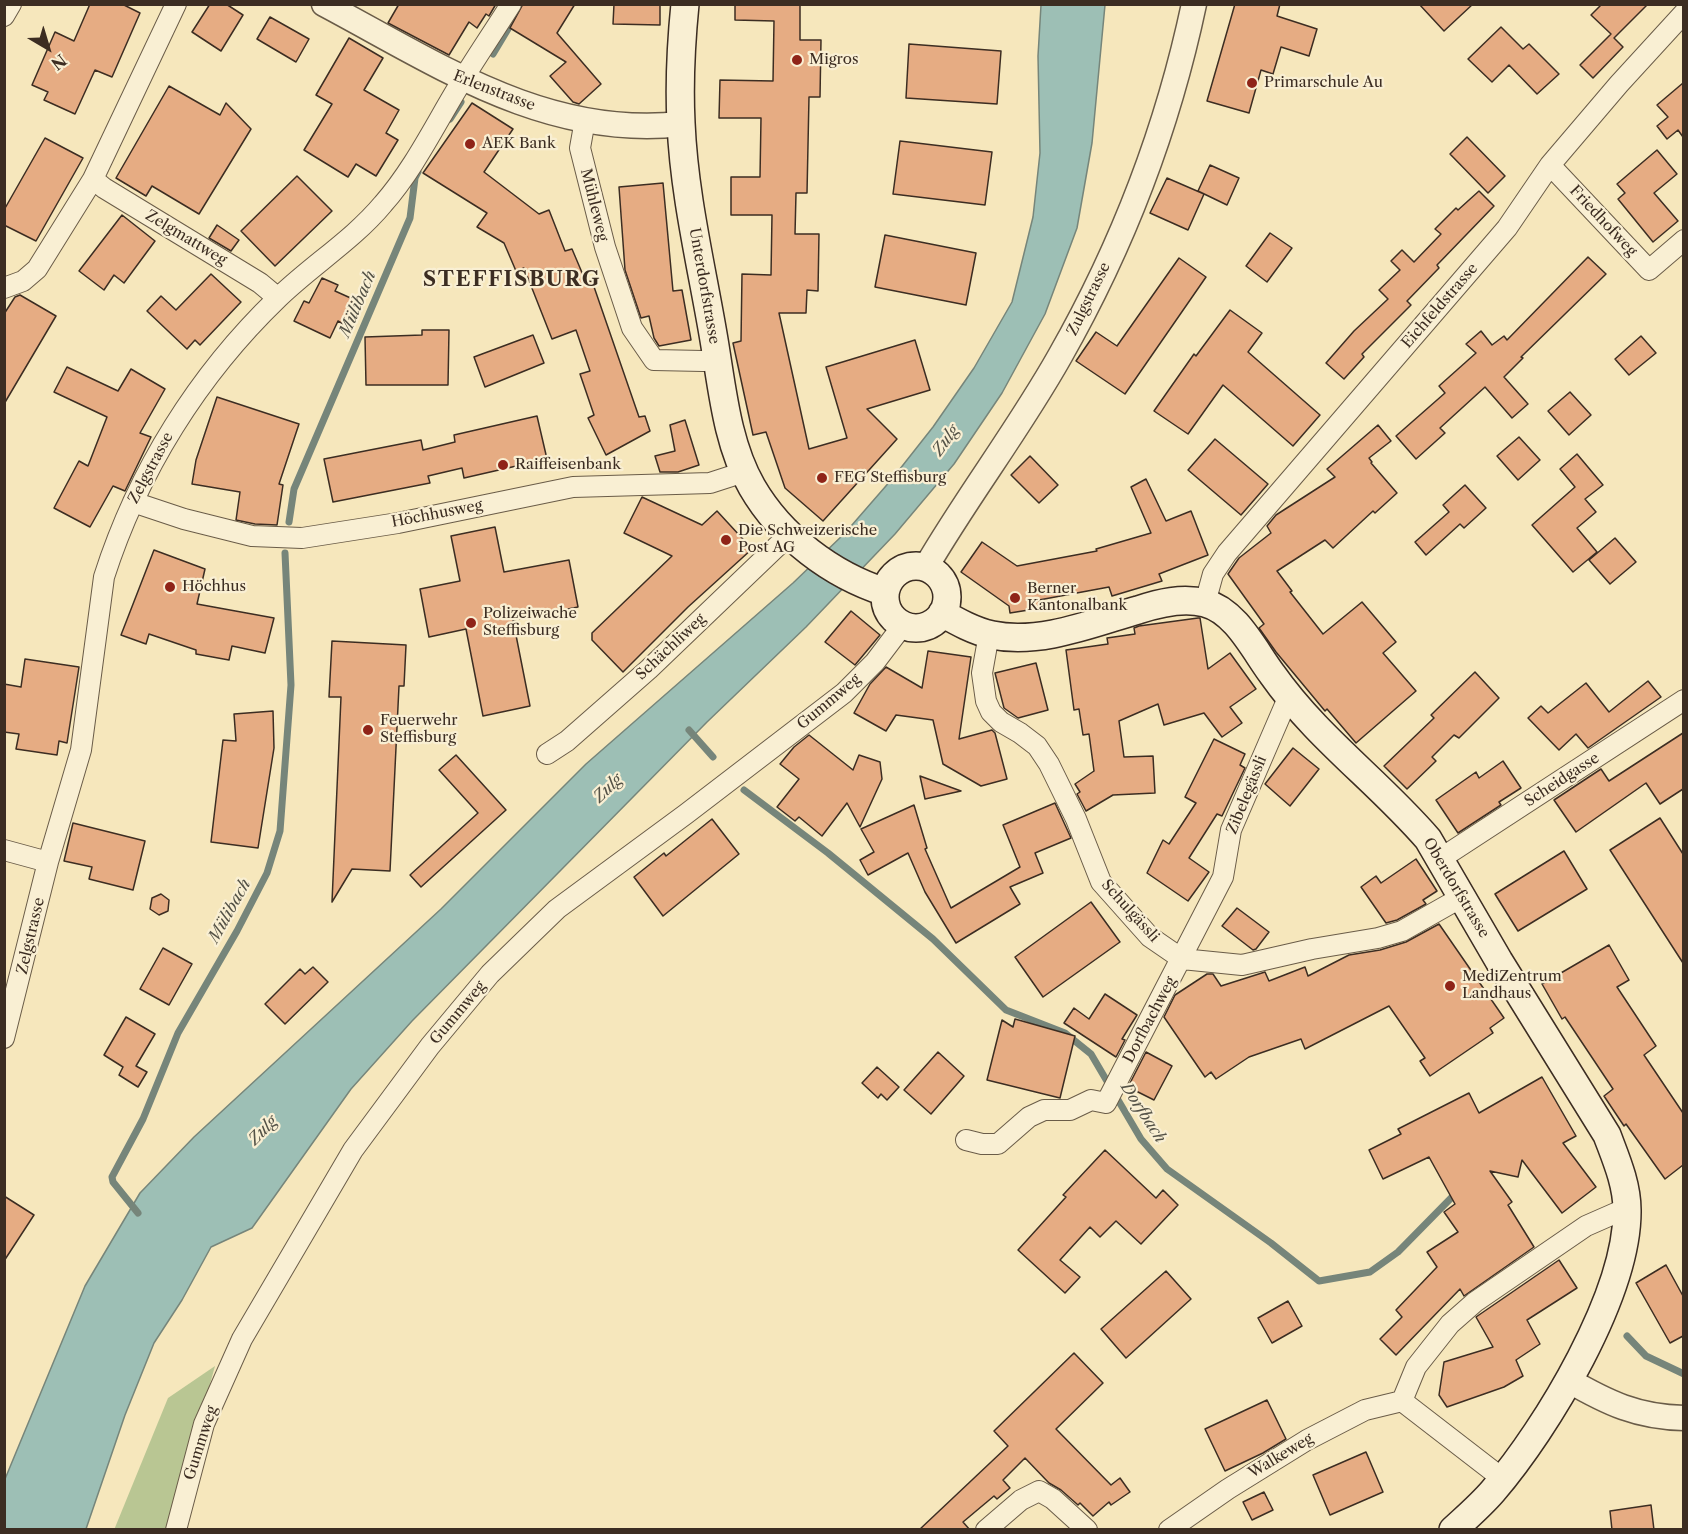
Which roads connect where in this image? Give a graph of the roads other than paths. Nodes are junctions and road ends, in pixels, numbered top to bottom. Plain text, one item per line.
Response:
1 (11, 4) edge
2 (176, 4) edge
3 (324, 4) edge
4 (511, 4) edge
5 (685, 4) edge
6 (1194, 4) edge
7 (1680, 4) edge
8 (1683, 7) edge
9 (1683, 13) edge
10 (4, 16) edge
11 (462, 80) junction
12 (585, 120) junction
13 (681, 124) junction
14 (1550, 165) junction
15 (93, 179) junction
16 (1683, 240) edge
17 (4, 288) edge
18 (278, 298) junction
19 (717, 359) junction
20 (744, 472) junction
21 (133, 502) junction
22 (795, 539) junction
23 (926, 567) junction
24 (885, 592) junction
25 (1205, 603) junction
26 (942, 613) junction
27 (903, 625) junction
28 (989, 634) junction
29 (1288, 698) junction
30 (1683, 700) edge
31 (547, 754) dead end
32 (4, 850) edge
33 (1440, 859) junction
34 (48, 862) junction
35 (1462, 897) junction
36 (1182, 960) junction
37 (4, 1038) edge
38 (966, 1140) dead end
39 (1628, 1208) junction
40 (1568, 1380) junction
41 (1402, 1401) junction
42 (1683, 1418) edge
43 (1503, 1479) junction
44 (176, 1530) edge
45 (986, 1530) edge
46 (1087, 1530) edge
47 (1169, 1530) edge
48 (1454, 1530) edge

1 - 10 street
2 - 15 street
3 - 11 street, Erlenstrasse
4 - 11 street, Zelgstrasse
5 - 13 main road, Unterdorfstrasse
6 - 23 street, Zulgstrasse
7 - 8 street
9 - 14 street, Eichfeldstrasse
11 - 12 street, Erlenstrasse
11 - 18 street, Zelgstrasse
12 - 13 street, Erlenstrasse
12 - 19 street, Mühleweg
13 - 19 main road, Unterdorfstrasse
14 - 16 street, Friedhofweg
14 - 25 street, Eichfeldstrasse
15 - 17 street
15 - 18 street, Zelgmattweg
18 - 21 street, Zelgstrasse
19 - 20 main road, Unterdorfstrasse
20 - 21 street, Höchhusweg
20 - 22 main road, Unterdorfstrasse
21 - 34 street, Zelgstrasse
22 - 24 main road, Unterdorfstrasse
22 - 31 street, Schächliweg
23 - 24 main road
23 - 26 main road
24 - 27 main road
25 - 28 main road, Oberdorfstrasse
25 - 29 main road, Oberdorfstrasse
26 - 27 main road
26 - 28 main road, Oberdorfstrasse
27 - 44 street, Gummweg
28 - 36 street, Schulgässli
29 - 33 main road, Oberdorfstrasse
29 - 36 street, Zibelegässli
30 - 33 street, Scheidgasse
32 - 34 street
33 - 35 main road, Oberdorfstrasse
34 - 37 street, Zelgstrasse
35 - 36 street, Schulgässli
35 - 39 main road, Oberdorfstrasse
36 - 38 street, Dorfbachweg
39 - 40 main road, Oberdorfstrasse
39 - 41 street
40 - 42 street
40 - 43 main road, Oberdorfstrasse
41 - 43 street
41 - 47 street, Walkeweg
43 - 48 main road, Oberdorfstrasse
45 - 46 street

